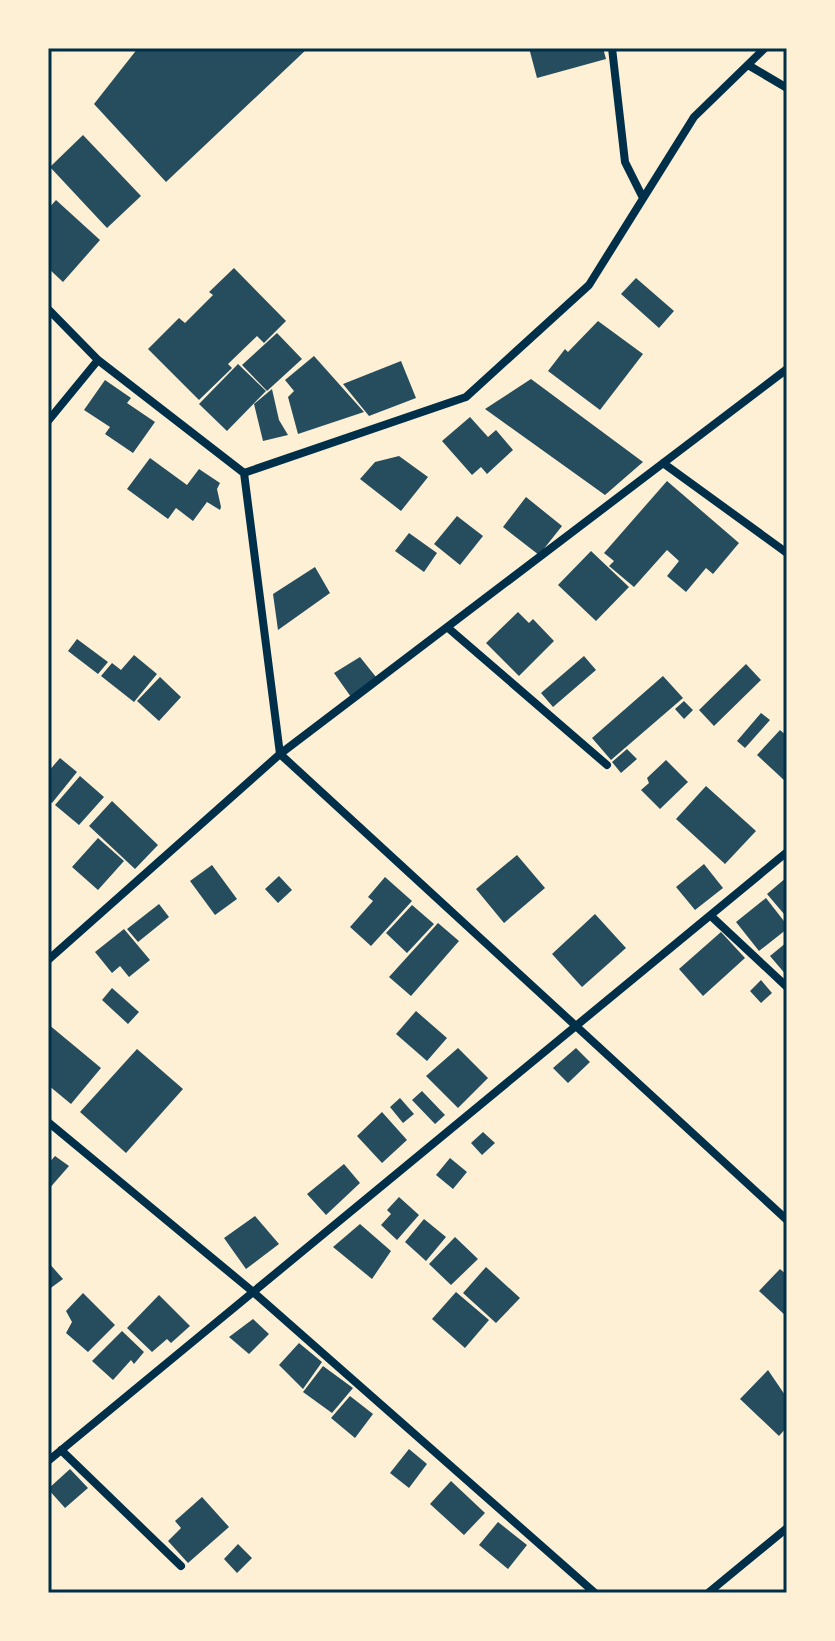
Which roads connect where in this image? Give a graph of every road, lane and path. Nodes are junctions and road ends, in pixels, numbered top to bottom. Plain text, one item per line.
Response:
1 (612, 48) edge
2 (765, 48) edge
3 (748, 65) junction
4 (787, 88) edge
5 (643, 198) junction
6 (48, 309) edge
7 (98, 360) junction
8 (787, 369) edge
9 (48, 421) edge
10 (663, 463) junction
11 (244, 473) junction
12 (787, 553) edge
13 (447, 627) junction
14 (280, 754) junction
15 (607, 765) dead end
16 (787, 852) edge
17 (711, 916) junction
18 (48, 960) edge
19 (787, 987) edge
20 (576, 1025) junction
21 (48, 1122) edge
22 (787, 1220) edge
23 (252, 1291) junction
24 (61, 1450) junction
25 (48, 1461) edge
26 (787, 1528) edge
27 (181, 1566) dead end
28 (595, 1593) edge
29 (708, 1593) edge

1 - 5 street
2 - 3 street
3 - 4 street
3 - 5 street
5 - 11 street
6 - 7 street
7 - 9 street
7 - 11 street
8 - 10 street
10 - 12 street
10 - 13 street
11 - 14 street
13 - 14 street
13 - 15 street
14 - 18 street
14 - 20 street
16 - 17 street
17 - 19 street
17 - 20 street
20 - 22 street
20 - 23 street
21 - 23 street
23 - 24 street
23 - 28 street
24 - 25 street
24 - 27 street
26 - 29 street

